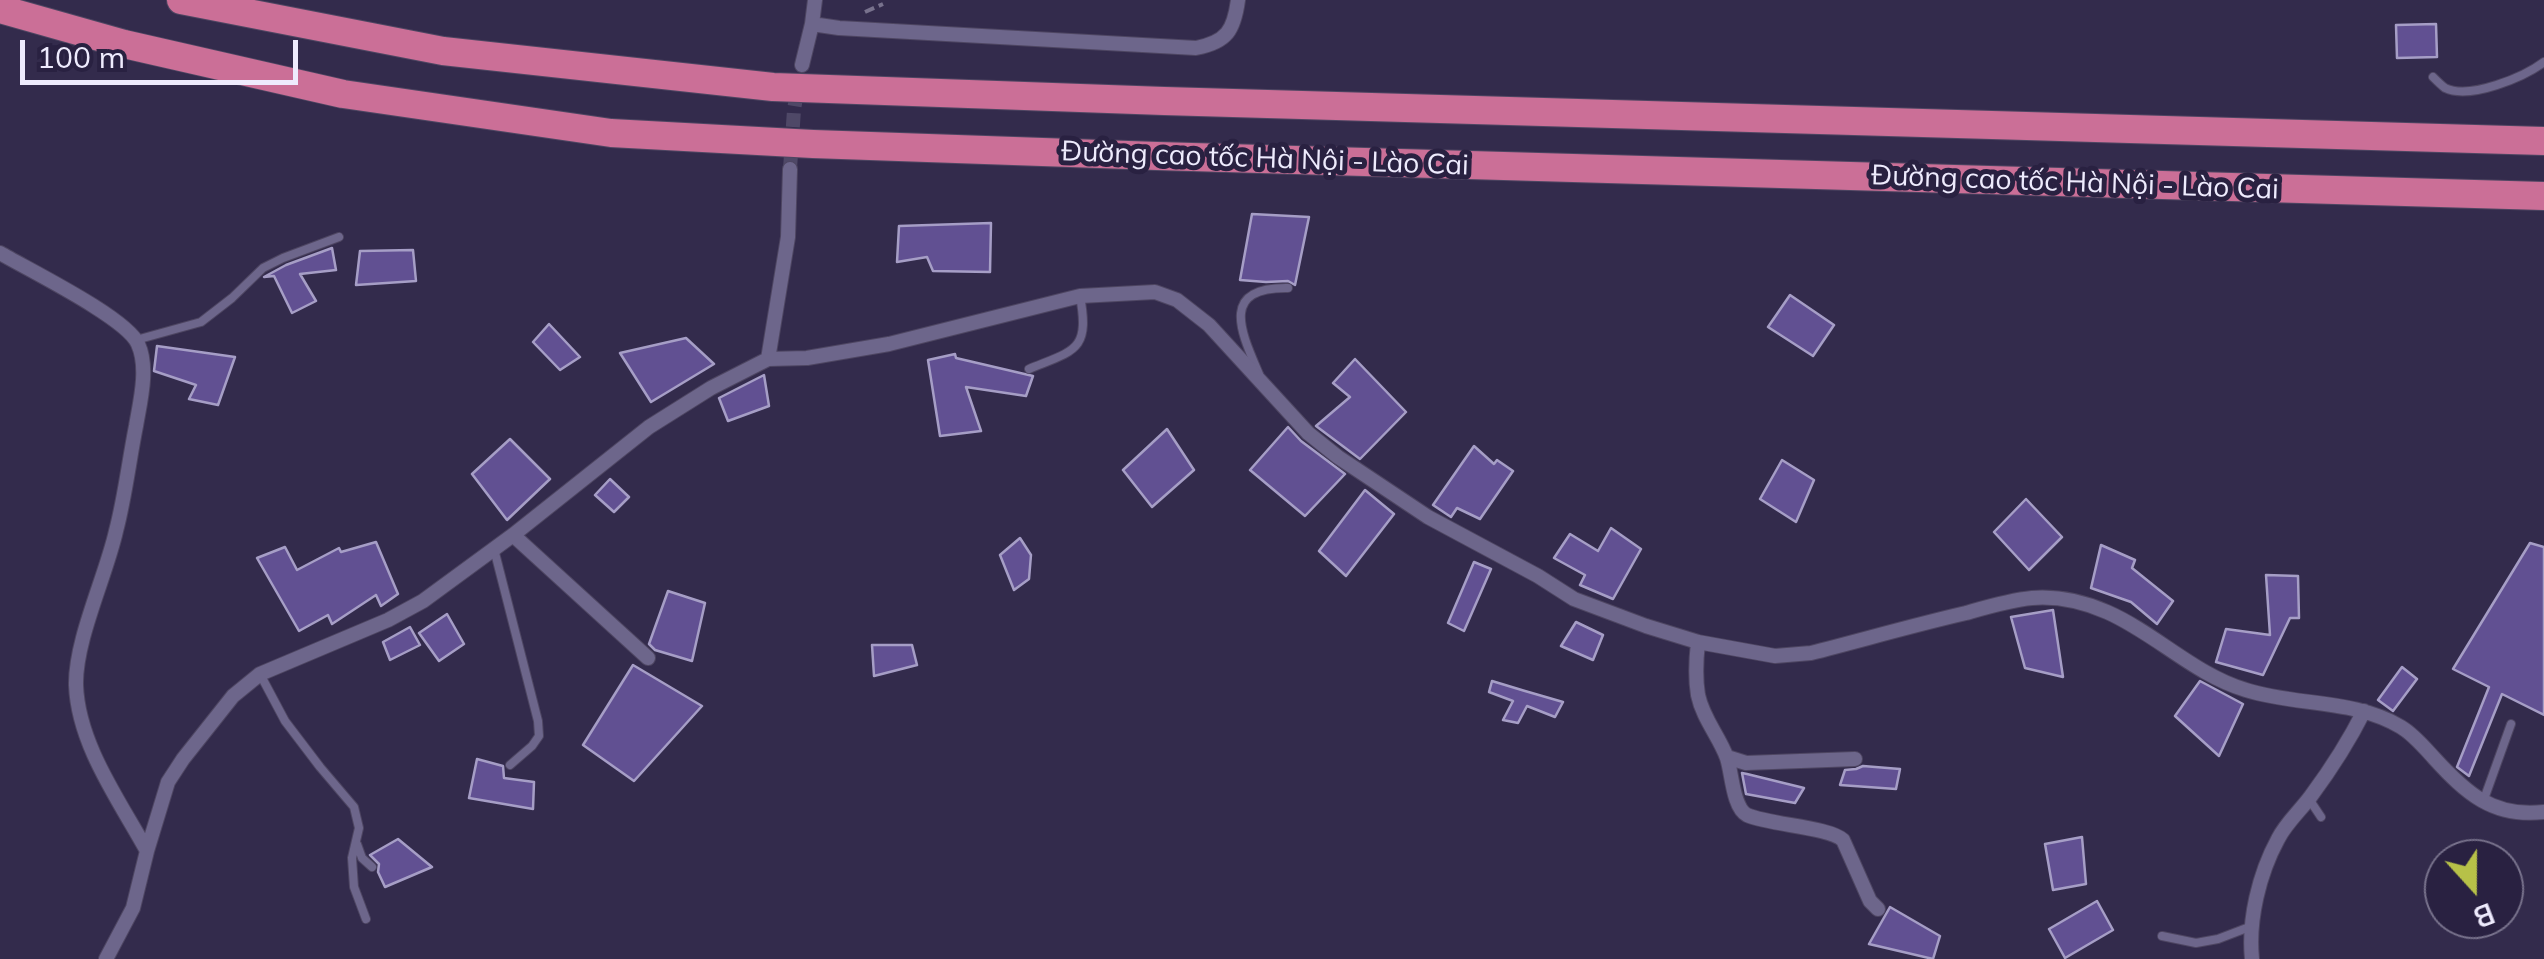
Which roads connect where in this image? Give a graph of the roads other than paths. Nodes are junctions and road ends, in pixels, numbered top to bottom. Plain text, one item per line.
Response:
1 (181, 0) edge
2 (815, 0) edge
3 (1238, 0) edge
4 (0, 9) edge
5 (812, 24) junction
6 (2544, 62) edge
7 (802, 65) tunnel mouth
8 (2433, 77) dead end
9 (2544, 141) edge
10 (790, 169) tunnel mouth
11 (2544, 196) edge
12 (340, 237) dead end
13 (0, 253) edge
14 (1288, 288) dead end
15 (1080, 296) junction
16 (136, 340) junction
17 (768, 359) junction
18 (1029, 369) dead end
19 (1263, 382) junction
20 (512, 535) junction
21 (494, 549) junction
22 (1698, 642) junction
23 (648, 658) dead end
24 (260, 674) junction
25 (2364, 711) junction
26 (2511, 724) dead end
27 (1727, 757) junction
28 (1856, 759) dead end
29 (510, 764) dead end
30 (2309, 799) junction
31 (2483, 802) junction
32 (2544, 812) edge
33 (2321, 817) dead end
34 (355, 840) junction
35 (147, 851) junction
36 (372, 867) dead end
37 (1878, 909) dead end
38 (366, 919) dead end
39 (2252, 926) junction
40 (2162, 936) dead end
41 (106, 959) edge
42 (2252, 959) edge

1 - 9 highway, Đường cao tốc Hà Nội - Lào Cai
2 - 5 street
3 - 5 street
4 - 11 highway, Đường cao tốc Hà Nội - Lào Cai
5 - 7 street
6 - 8 lane
10 - 17 street
12 - 16 lane
13 - 16 street
14 - 19 lane
15 - 17 street
15 - 18 lane
15 - 19 street
16 - 35 street
17 - 20 street
19 - 22 street
20 - 21 street
20 - 23 street
21 - 24 street
21 - 29 lane
22 - 25 street
22 - 27 street
24 - 34 lane
24 - 35 street
25 - 30 street
25 - 31 street
26 - 31 lane
27 - 28 street
27 - 37 street
30 - 33 lane
30 - 39 street
31 - 32 street
34 - 36 lane
34 - 38 lane
35 - 41 street
39 - 40 lane
39 - 42 street

